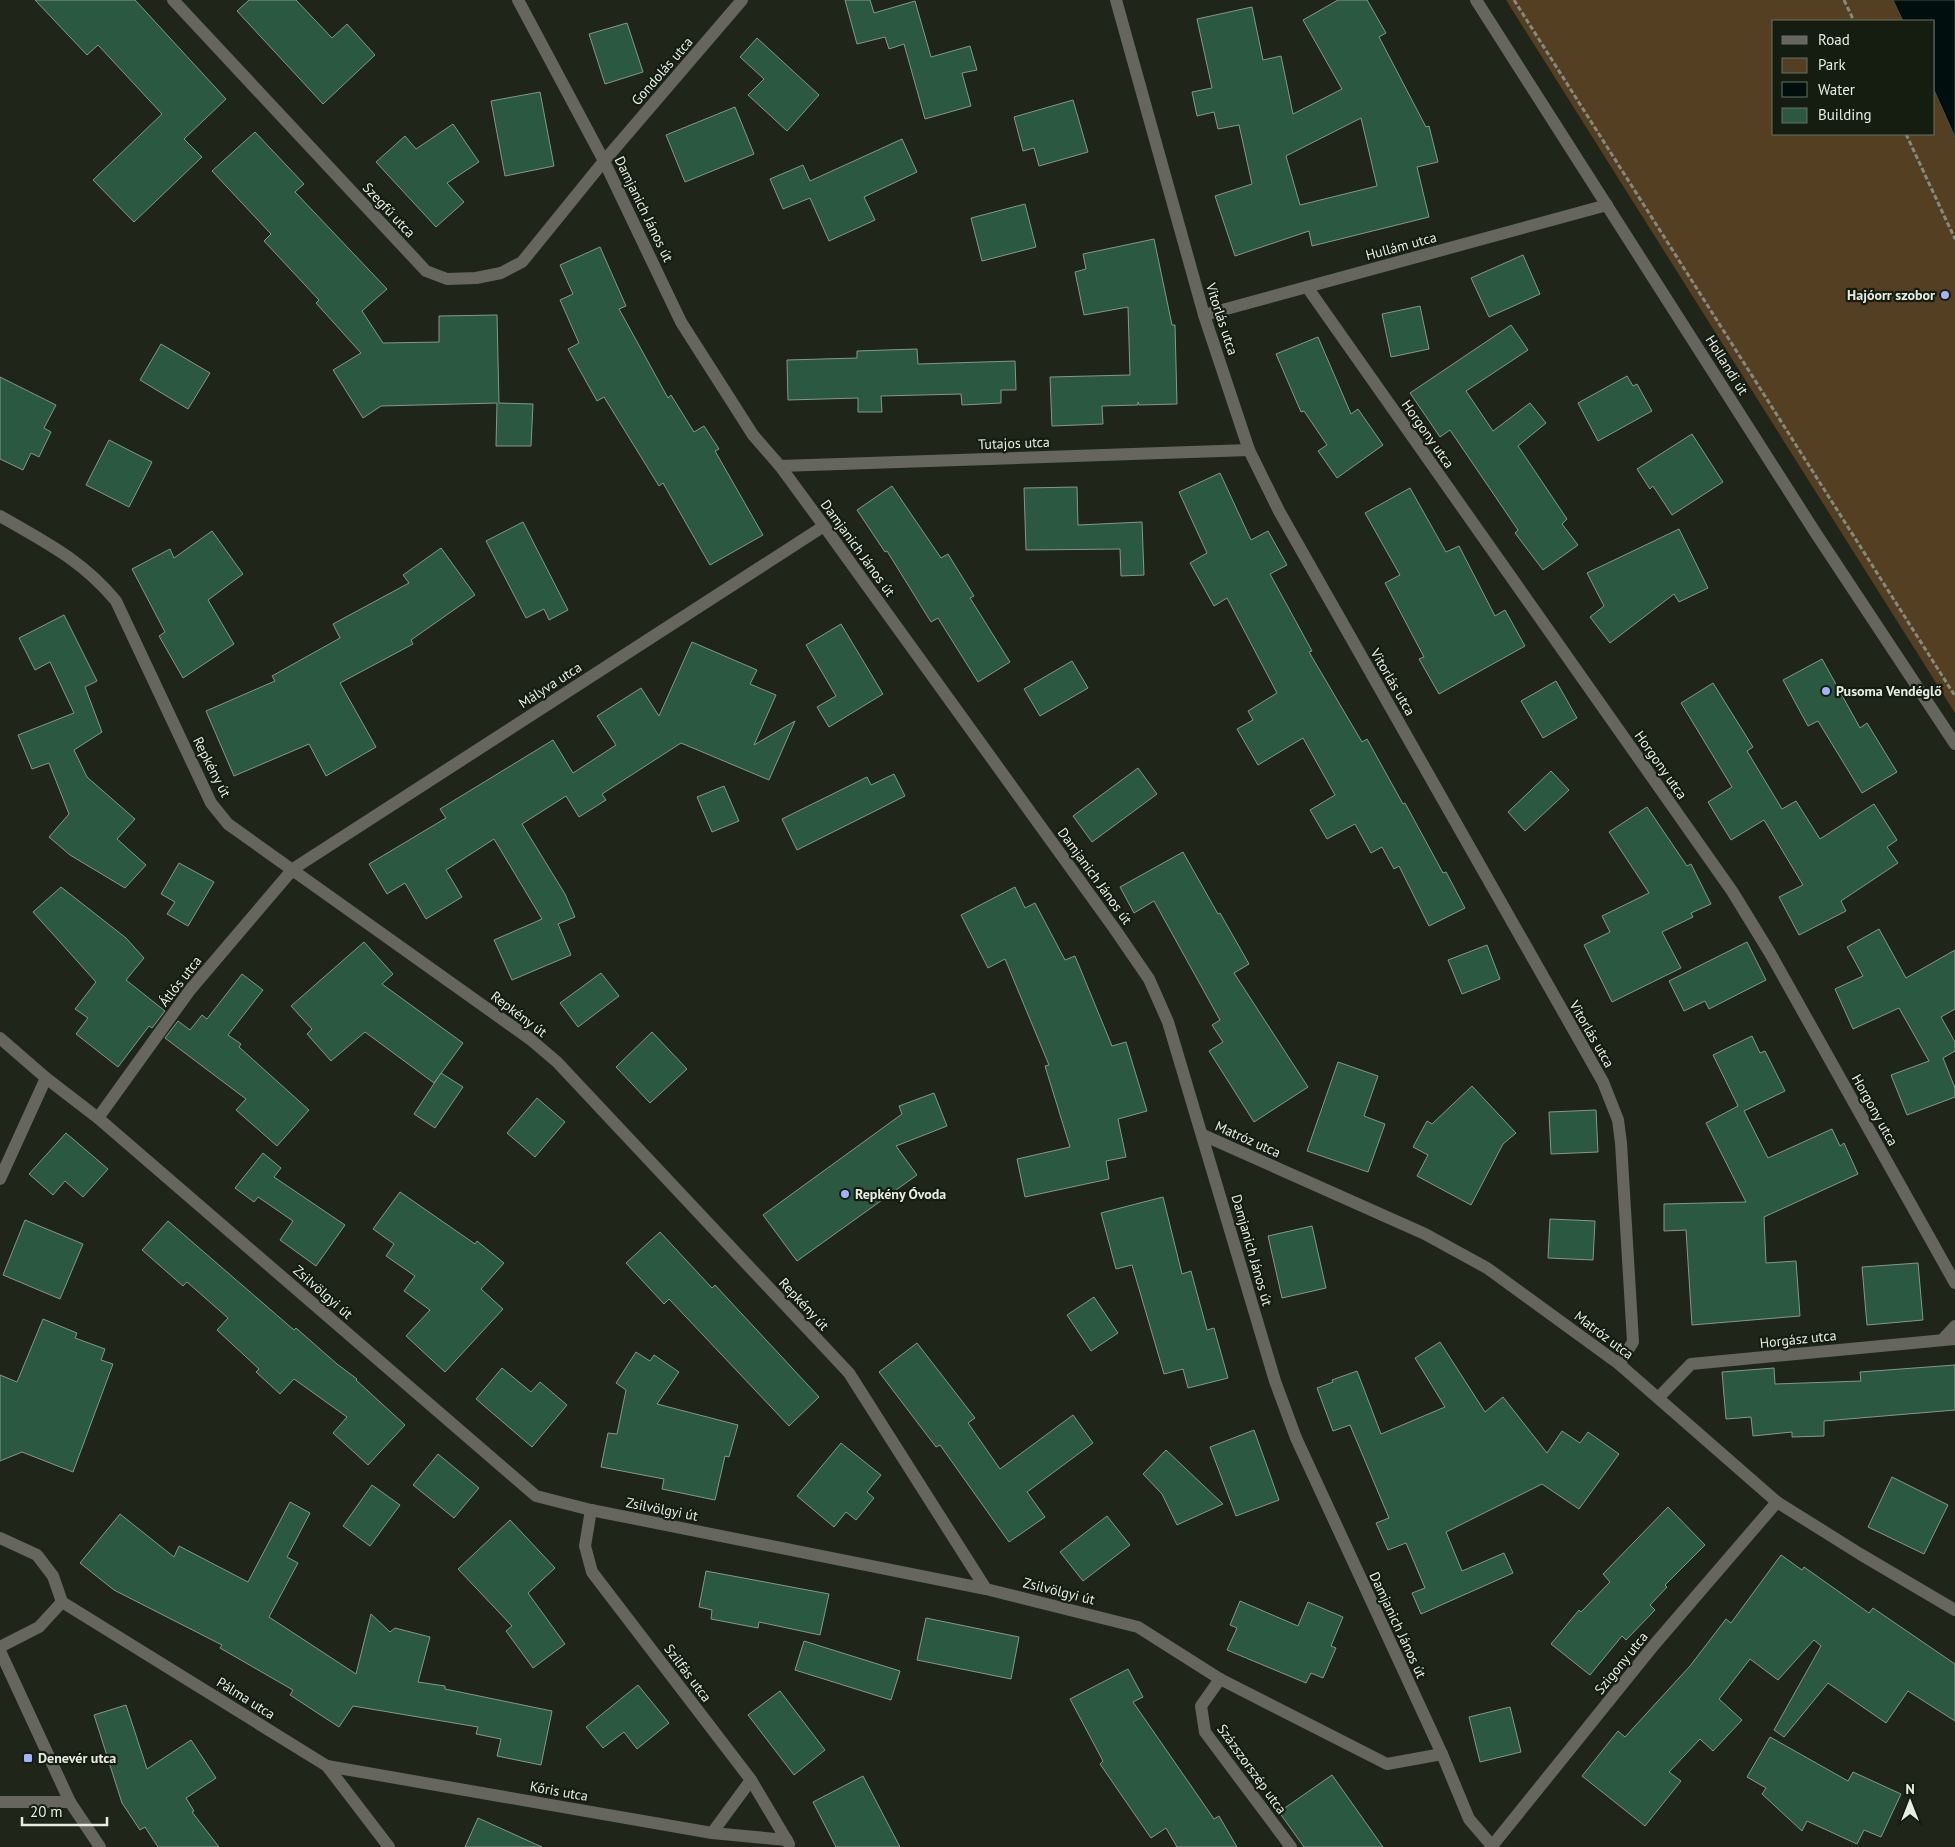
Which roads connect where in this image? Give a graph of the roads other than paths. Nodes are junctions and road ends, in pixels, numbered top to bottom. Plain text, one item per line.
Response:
1 (173, 0) edge
2 (518, 0) edge
3 (742, 0) edge
4 (1116, 0) edge
5 (1476, 0) edge
6 (604, 160) junction
7 (1607, 205) junction
8 (1307, 287) junction
9 (1204, 315) junction
10 (1250, 450) junction
11 (780, 466) junction
12 (0, 516) edge
13 (824, 526) junction
14 (1955, 744) edge
15 (293, 869) junction
16 (0, 1038) edge
17 (46, 1078) junction
18 (98, 1118) junction
19 (1203, 1135) junction
20 (0, 1179) edge
21 (1955, 1283) edge
22 (1955, 1326) edge
23 (1949, 1339) edge
24 (1619, 1364) junction
25 (1658, 1398) junction
26 (1777, 1502) junction
27 (591, 1510) junction
28 (0, 1538) edge
29 (986, 1589) junction
30 (62, 1602) junction
31 (1955, 1610) edge
32 (0, 1647) edge
33 (0, 1651) edge
34 (1220, 1679) junction
35 (1442, 1754) junction
36 (328, 1766) junction
37 (751, 1780) junction
38 (0, 1802) edge
39 (70, 1802) junction
40 (712, 1833) junction
41 (789, 1844) edge
42 (100, 1847) edge
43 (389, 1847) edge
44 (1291, 1847) edge
45 (1493, 1847) edge

1 - 6 street, Szegfű utca
2 - 6 street, Damjanich János út
3 - 6 street, Gondolás utca
4 - 9 street, Vitorlás utca
5 - 7 street, Hollandi út
6 - 11 street, Damjanich János út
7 - 8 street, Hullám utca
7 - 14 street, Hollandi út
8 - 9 street, Hullám utca
8 - 21 street, Horgony utca
9 - 10 street, Vitorlás utca
10 - 11 street, Tutajos utca
10 - 24 street, Vitorlás utca
11 - 13 street, Damjanich János út
12 - 15 street, Repkény út
13 - 15 street, Mályva utca
13 - 19 street, Damjanich János út
15 - 18 street, Átlós utca
15 - 29 street, Repkény út
16 - 17 street, Zsilvölgyi út
17 - 18 street, Zsilvölgyi út
17 - 20 street
18 - 27 street, Zsilvölgyi út
19 - 24 street, Matróz utca
19 - 35 street, Damjanich János út
22 - 23 street
23 - 25 street, Horgász utca
24 - 25 street, Matróz utca
25 - 26 street, Matróz utca
26 - 31 street, Matróz utca
26 - 45 street, Szigony utca
27 - 29 street, Zsilvölgyi út
27 - 37 street, Szilfás utca
28 - 30 street
29 - 34 street, Zsilvölgyi út
30 - 32 street
30 - 36 street, Pálma utca
33 - 39 street
34 - 35 street, Zsilvölgyi út
34 - 44 street, Százszorszép utca
35 - 45 street, Damjanich János út
36 - 40 street, Kőris utca
36 - 43 street, Pálma utca
37 - 40 street
37 - 41 street, Szilfás utca
38 - 39 street
39 - 42 street
40 - 41 street, Kőris utca

